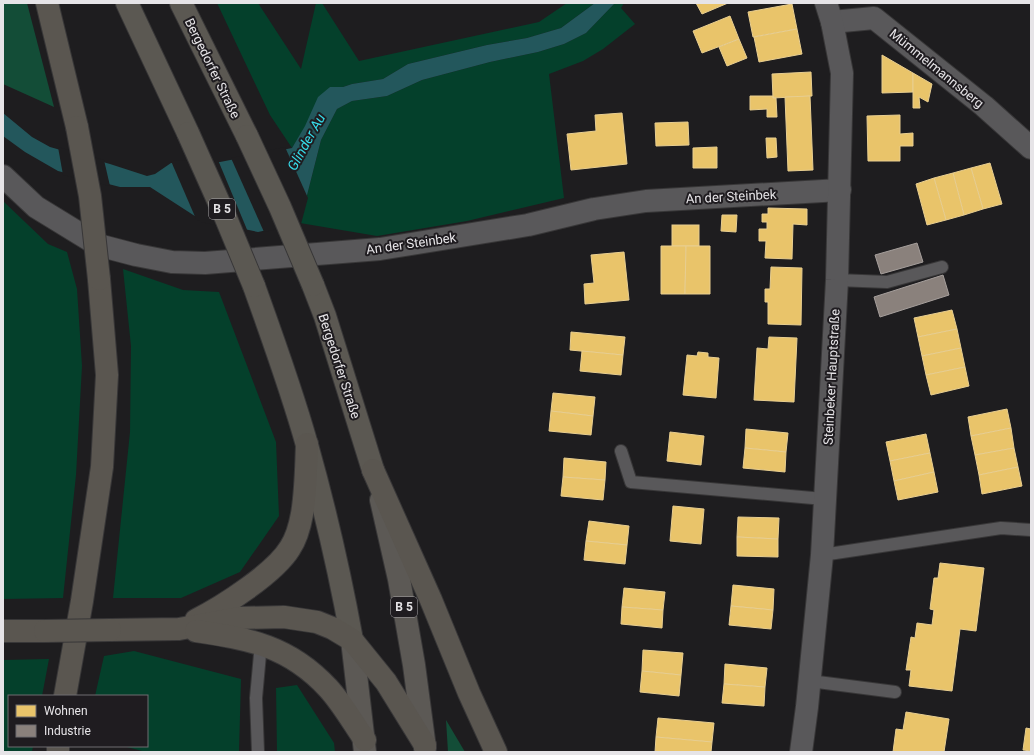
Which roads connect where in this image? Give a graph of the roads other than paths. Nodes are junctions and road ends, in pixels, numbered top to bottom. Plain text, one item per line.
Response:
1 (47, 3) edge
2 (127, 3) edge
3 (181, 3) edge
4 (829, 13) edge
5 (1031, 148) edge
6 (3, 176) edge
7 (840, 190) junction
8 (942, 267) dead end
9 (837, 280) junction
10 (307, 444) junction
11 (621, 451) dead end
12 (373, 470) junction
13 (824, 499) junction
14 (1031, 530) edge
15 (822, 555) junction
16 (179, 629) junction
17 (3, 631) edge
18 (352, 640) junction
19 (261, 643) junction
20 (810, 681) junction
21 (895, 692) dead end
22 (66, 695) edge
23 (365, 746) edge
24 (426, 749) edge
25 (258, 752) edge
26 (496, 752) edge
27 (801, 752) edge

1 - 22 highway, bridge
2 - 10 highway, B 5, bridge
3 - 12 highway, Bergedorfer Straße / B 5, bridge
4 - 5 street, Mümmelmannsberg
4 - 7 street, Steinbeker Hauptstraße
6 - 7 street, An der Steinbek
7 - 9 street, Steinbeker Hauptstraße
8 - 9 lane
9 - 13 street, Steinbeker Hauptstraße
10 - 16 highway
10 - 18 highway, B 5
11 - 13 lane
12 - 24 main road, Bergedorfer Straße / B 5
12 - 26 highway
13 - 15 street, Steinbeker Hauptstraße
14 - 15 lane
15 - 20 street, Steinbeker Hauptstraße
16 - 17 highway, bridge
16 - 18 highway
16 - 19 highway
18 - 23 main road, B 5
18 - 24 highway
19 - 23 highway
19 - 25 lane
20 - 21 lane
20 - 27 street, Steinbeker Hauptstraße

